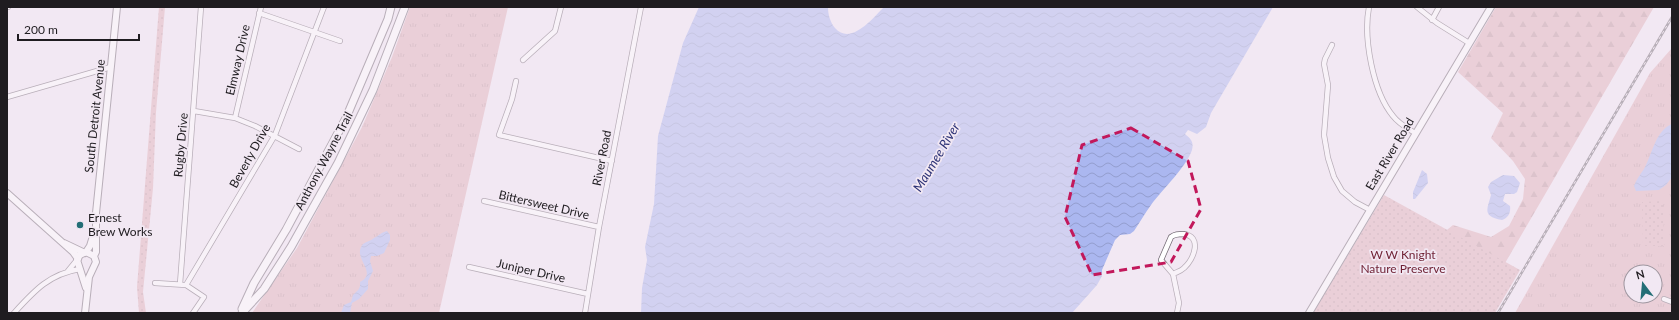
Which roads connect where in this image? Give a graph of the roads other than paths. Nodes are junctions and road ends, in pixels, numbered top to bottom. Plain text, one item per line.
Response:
1 (117, 7) edge
2 (201, 7) edge
3 (261, 7) edge
4 (324, 7) edge
5 (391, 7) edge
6 (405, 7) edge
7 (561, 7) edge
8 (642, 7) edge
9 (1369, 7) edge
10 (1418, 7) edge
11 (1439, 7) edge
12 (1491, 7) edge
13 (259, 14) junction
14 (1432, 20) junction
15 (315, 32) junction
16 (340, 41) dead end
17 (1469, 43) junction
18 (1332, 45) dead end
19 (523, 60) dead end
20 (111, 67) junction
21 (516, 81) dead end
22 (7, 97) edge
23 (194, 111) junction
24 (235, 118) junction
25 (1416, 133) junction
26 (275, 135) junction
27 (299, 149) dead end
28 (612, 161) junction
29 (7, 193) edge
30 (484, 201) dead end
31 (1370, 210) junction
32 (95, 227) junction
33 (599, 227) junction
34 (60, 242) junction
35 (85, 252) junction
36 (94, 256) junction
37 (78, 260) junction
38 (468, 267) dead end
39 (80, 269) junction
40 (92, 270) junction
41 (68, 271) junction
42 (1173, 274) junction
43 (155, 283) dead end
44 (180, 284) junction
45 (186, 285) junction
46 (87, 292) junction
47 (588, 294) junction
48 (1664, 299) dead end
49 (1672, 302) edge
50 (14, 313) edge
51 (86, 313) edge
52 (194, 313) edge
53 (241, 313) edge
54 (585, 313) edge
55 (1177, 313) edge
56 (1309, 313) edge

1 - 20 main road, South Detroit Avenue
2 - 23 street, Rugby Drive
3 - 13 street, Elmway Drive
4 - 15 street, Beverly Drive
5 - 53 highway, Anthony Wayne Trail
6 - 53 highway, Anthony Wayne Trail
7 - 19 street
8 - 28 street, River Road
9 - 25 street
10 - 14 street
11 - 14 street
12 - 17 main road, East River Road
13 - 15 street
13 - 24 street, Elmway Drive
14 - 17 street
15 - 16 street
15 - 26 street, Beverly Drive
17 - 25 main road, East River Road
18 - 31 street
20 - 22 street
20 - 32 main road, South Detroit Avenue
21 - 28 street
23 - 24 street
23 - 44 street, Rugby Drive
24 - 26 street
25 - 31 main road, East River Road
26 - 27 street
26 - 45 street, Beverly Drive
28 - 33 street, River Road
29 - 34 main road
30 - 33 street, Bittersweet Drive
31 - 56 main road, East River Road
32 - 35 main road, South Detroit Avenue
32 - 36 main road, South Detroit Avenue
33 - 47 street, River Road
34 - 35 main road
34 - 37 main road
35 - 36 main road
35 - 37 main road, South Detroit Avenue
36 - 40 main road, South Detroit Avenue
37 - 39 main road, South Detroit Avenue
37 - 41 street
38 - 47 street, Juniper Drive
39 - 40 main road
39 - 41 street
39 - 46 main road, South Detroit Avenue
40 - 46 main road, South Detroit Avenue
41 - 50 street
42 - 42 street
42 - 55 street
43 - 44 street
44 - 45 street
45 - 52 street
46 - 51 main road, South Detroit Avenue
47 - 54 street, River Road
48 - 49 street

